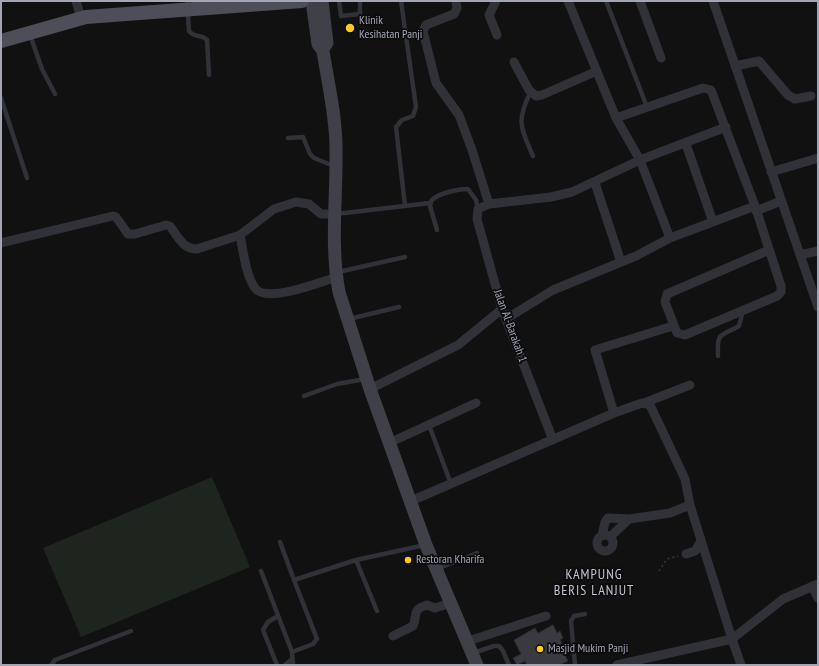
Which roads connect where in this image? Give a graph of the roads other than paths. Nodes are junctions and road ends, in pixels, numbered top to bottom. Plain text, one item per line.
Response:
1 (76, 1) edge
2 (302, 1) edge
3 (312, 1) edge
4 (322, 1) edge
5 (339, 1) edge
6 (360, 1) edge
7 (401, 1) edge
8 (456, 1) edge
9 (496, 1) edge
10 (568, 1) edge
11 (606, 1) edge
12 (640, 1) edge
13 (713, 1) edge
14 (187, 5) edge
15 (82, 18) junction
16 (29, 33) junction
17 (497, 35) dead end
18 (1, 41) edge
19 (323, 51) junction
20 (660, 58) dead end
21 (514, 62) dead end
22 (735, 66) junction
23 (597, 71) junction
24 (209, 75) dead end
25 (530, 93) junction
26 (55, 94) dead end
27 (811, 96) dead end
28 (1, 98) edge
29 (647, 107) junction
30 (616, 118) junction
31 (726, 127) junction
32 (288, 138) dead end
33 (686, 144) junction
34 (533, 156) dead end
35 (818, 158) edge
36 (640, 160) junction
37 (336, 166) junction
38 (771, 172) junction
39 (27, 178) dead end
40 (595, 183) junction
41 (781, 201) junction
42 (430, 203) junction
43 (489, 204) junction
44 (405, 206) junction
45 (478, 209) junction
46 (756, 209) junction
47 (334, 214) junction
48 (713, 222) junction
49 (437, 230) dead end
50 (240, 235) junction
51 (670, 238) junction
52 (1, 243) edge
53 (769, 250) junction
54 (818, 251) edge
55 (800, 256) junction
56 (404, 257) dead end
57 (621, 262) junction
58 (336, 275) junction
59 (399, 306) dead end
60 (818, 307) edge
61 (502, 309) junction
62 (743, 310) junction
63 (506, 319) junction
64 (347, 320) junction
65 (673, 326) junction
66 (718, 356) dead end
67 (368, 384) junction
68 (690, 385) dead end
69 (304, 396) dead end
70 (476, 403) dead end
71 (644, 403) junction
72 (614, 413) junction
73 (429, 425) junction
74 (553, 440) junction
75 (389, 443) junction
76 (451, 484) junction
77 (411, 501) junction
78 (690, 505) junction
79 (629, 520) junction
80 (701, 540) junction
81 (280, 542) dead end
82 (426, 545) junction
83 (477, 553) dead end
84 (686, 554) road end
85 (356, 560) junction
86 (436, 569) junction
87 (261, 572) dead end
88 (294, 580) junction
89 (815, 585) edge
90 (818, 598) edge
91 (451, 603) junction
92 (376, 611) dead end
93 (585, 614) dead end
94 (278, 616) junction
95 (546, 616) dead end
96 (131, 631) dead end
97 (393, 636) dead end
98 (732, 639) junction
99 (292, 652) junction
100 (472, 653) edge
101 (292, 663) edge
102 (51, 665) edge
103 (277, 665) edge
104 (285, 665) edge
105 (508, 665) edge
106 (575, 665) edge
107 (617, 665) edge
108 (741, 665) edge

1 - 15 street
2 - 14 main road
3 - 19 street
4 - 19 street
5 - 6 lane
7 - 44 lane
8 - 43 street
9 - 17 street
10 - 23 street
11 - 29 lane
12 - 20 street
13 - 22 street
14 - 15 main road
14 - 24 lane
15 - 16 main road
16 - 18 main road
16 - 26 lane
19 - 37 street
21 - 25 street
22 - 27 street
22 - 38 street
23 - 25 street
23 - 30 street
25 - 34 lane
28 - 39 lane
29 - 30 street
29 - 31 street
30 - 36 street
31 - 33 street
31 - 46 street
32 - 37 lane
33 - 36 street
33 - 48 street
35 - 38 street
36 - 40 street
36 - 51 street
37 - 47 street
38 - 41 street
40 - 43 street
40 - 57 street
41 - 46 street
41 - 55 street
42 - 44 lane
42 - 45 lane
42 - 49 lane
43 - 45 street
44 - 47 lane
45 - 61 street, Jalan Al-Barakah 1
46 - 48 street
46 - 53 street
47 - 50 street
47 - 58 street
48 - 51 street
50 - 52 street
50 - 58 street
51 - 57 street
53 - 62 street
53 - 65 street
54 - 55 street
55 - 60 street
56 - 58 lane
57 - 63 street
58 - 64 street
59 - 64 lane
61 - 63 street, Jalan Al-Barakah 1
61 - 67 street
62 - 65 street
62 - 66 lane
63 - 74 street, Jalan Al-Barakah 1
64 - 67 street
65 - 72 street
67 - 69 lane
67 - 75 street
68 - 71 street
70 - 73 street
71 - 72 street
71 - 78 street
72 - 74 street
73 - 75 street
73 - 76 lane
74 - 76 street
75 - 77 street
76 - 77 street
77 - 82 street
78 - 79 street
78 - 80 street
79 - 79 street
80 - 84 street
80 - 98 street
81 - 88 lane
82 - 85 lane
82 - 86 street
83 - 86 lane
85 - 88 lane
85 - 92 lane
86 - 91 street
87 - 94 lane
88 - 99 lane
89 - 90 street
89 - 98 street
91 - 97 street
91 - 100 street
93 - 106 lane
94 - 99 lane
94 - 103 lane
95 - 100 street
96 - 102 lane
98 - 107 street
98 - 108 street
99 - 101 lane
100 - 105 lane
101 - 104 lane

